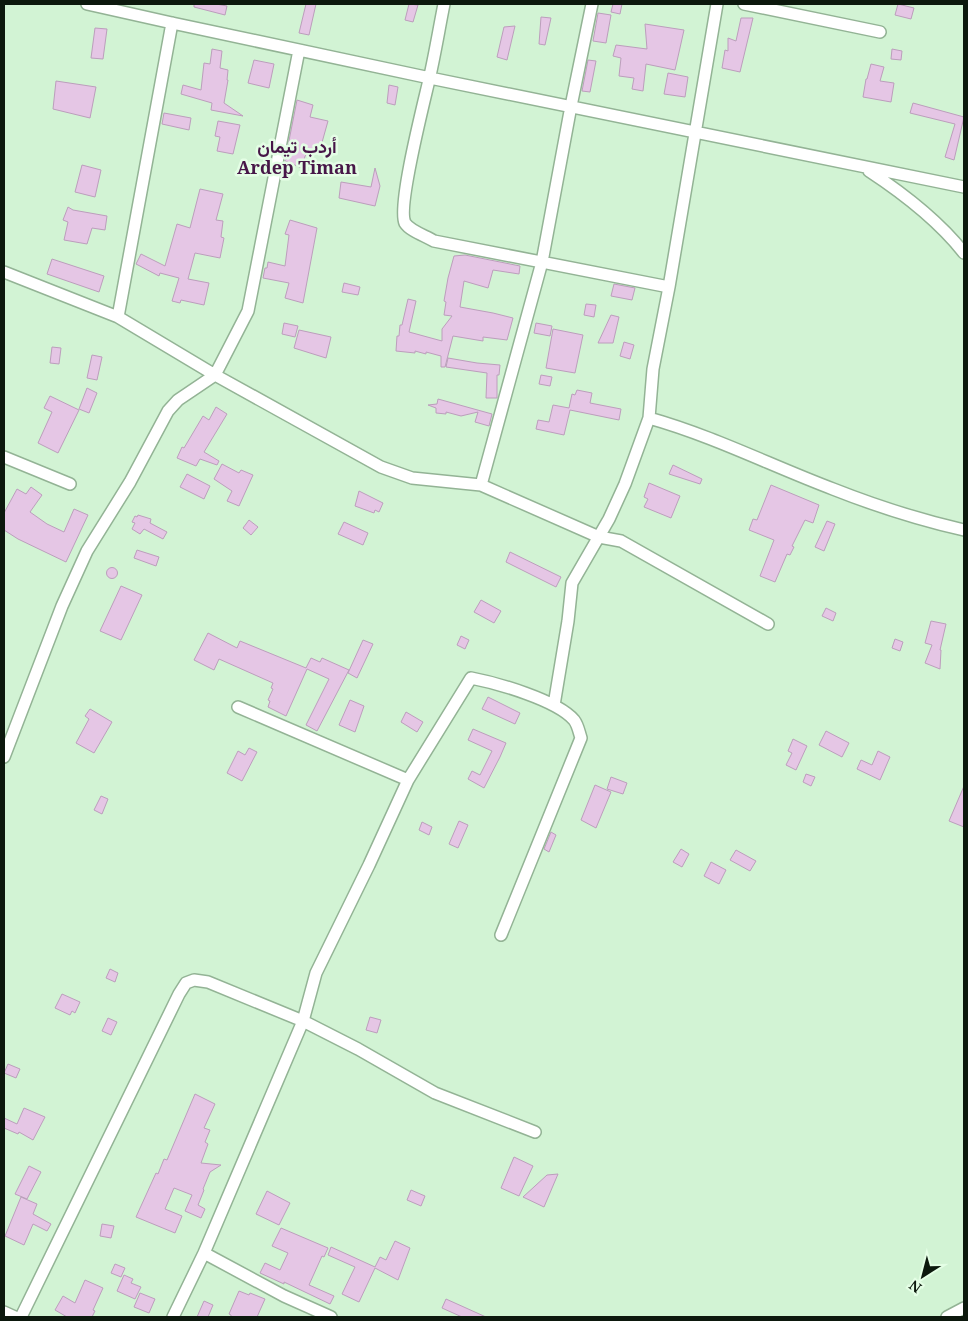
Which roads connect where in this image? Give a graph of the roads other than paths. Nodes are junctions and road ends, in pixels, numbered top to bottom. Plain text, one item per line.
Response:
1 (87, 4) edge
2 (444, 4) edge
3 (592, 4) edge
4 (717, 4) edge
5 (744, 4) edge
6 (172, 23) junction
7 (880, 32) dead end
8 (299, 50) junction
9 (430, 78) junction
10 (571, 106) junction
11 (696, 133) junction
12 (863, 167) junction
13 (964, 187) edge
14 (964, 253) edge
15 (542, 262) junction
16 (4, 272) edge
17 (669, 287) junction
18 (118, 317) junction
19 (215, 375) junction
20 (649, 418) junction
21 (4, 457) edge
22 (70, 484) dead end
23 (481, 486) junction
24 (964, 530) edge
25 (599, 537) junction
26 (768, 624) dead end
27 (554, 705) junction
28 (238, 707) dead end
29 (4, 757) edge
30 (408, 780) junction
31 (501, 935) dead end
32 (303, 1021) junction
33 (535, 1132) dead end
34 (204, 1253) junction
35 (964, 1308) edge
36 (4, 1312) edge
37 (15, 1317) edge
38 (21, 1317) edge
39 (173, 1317) edge
40 (330, 1317) edge
41 (946, 1317) edge

1 - 6 street
2 - 9 street
3 - 10 street
4 - 11 street
5 - 7 street
6 - 8 street
6 - 18 street
8 - 9 street
8 - 19 street
9 - 10 street
9 - 15 street
10 - 11 street
10 - 15 street
11 - 12 street
11 - 17 street
12 - 13 street
12 - 14 street
15 - 17 street
15 - 23 street
16 - 18 street
17 - 20 street
18 - 19 street
19 - 23 street
19 - 29 street
20 - 24 street
20 - 25 street
21 - 22 street
23 - 25 street
25 - 26 street
25 - 27 street
27 - 30 street
27 - 31 street
28 - 30 street
30 - 32 street
32 - 33 street
32 - 34 street
32 - 38 street
34 - 39 street
34 - 40 street
35 - 41 street
36 - 37 street

